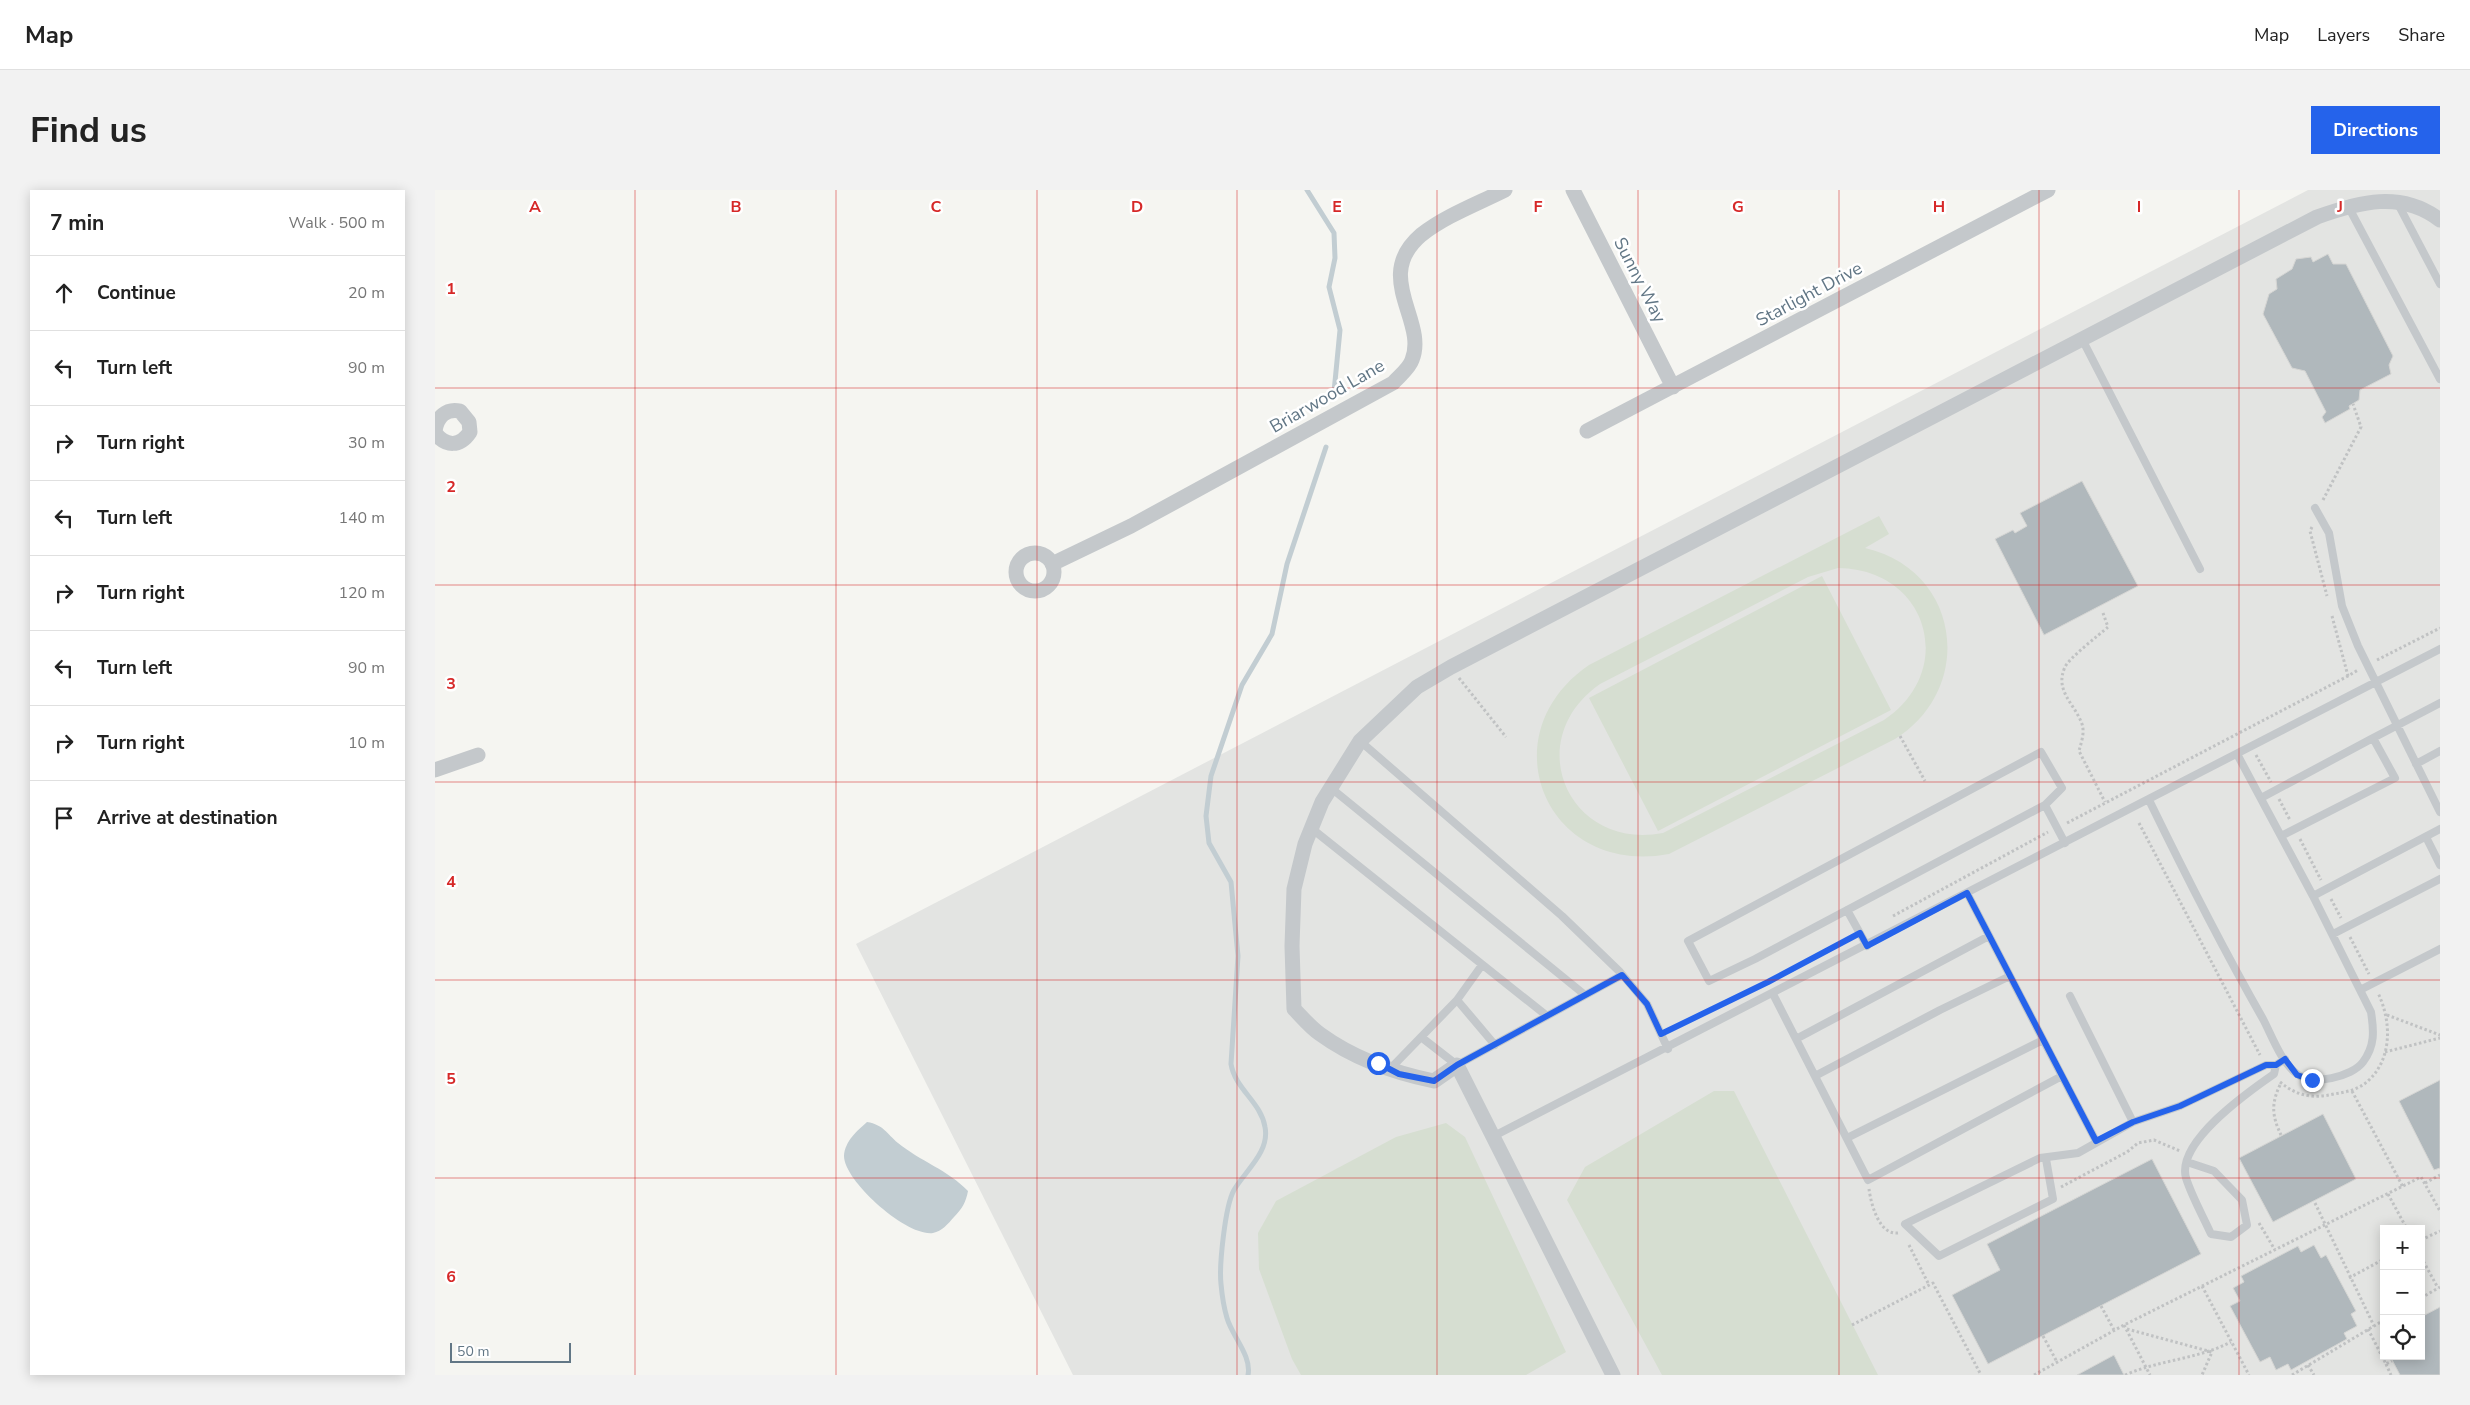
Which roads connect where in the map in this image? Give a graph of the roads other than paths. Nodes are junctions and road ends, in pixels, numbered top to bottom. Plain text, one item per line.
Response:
1 (1505, 190) edge
2 (1573, 190) edge
3 (2048, 190) edge
4 (2397, 202) junction
5 (2348, 206) junction
6 (2440, 220) edge
7 (2440, 284) edge
8 (2082, 339) junction
9 (2440, 379) edge
10 (1673, 387) junction
11 (1587, 431) dead end
12 (2316, 510) road end
13 (1052, 564) dead end
14 (2200, 569) dead end
15 (2440, 649) edge
16 (2375, 682) junction
17 (2440, 703) edge
18 (2397, 726) junction
19 (2373, 738) junction
20 (1360, 741) junction
21 (2440, 751) edge
22 (478, 754) dead end
23 (2237, 754) junction
24 (2416, 764) junction
25 (435, 770) edge
26 (1331, 788) junction
27 (2261, 798) junction
28 (2149, 800) junction
29 (2045, 805) junction
30 (2440, 812) edge
31 (1311, 828) junction
32 (2440, 829) edge
33 (2281, 836) junction
34 (2425, 836) junction
35 (2065, 843) junction
36 (2440, 865) edge
37 (2440, 878) edge
38 (1967, 893) junction
39 (2313, 896) junction
40 (1847, 910) junction
41 (2333, 934) junction
42 (1989, 936) junction
43 (1867, 946) junction
44 (2440, 949) edge
45 (1482, 965) junction
46 (1622, 975) junction
47 (2010, 976) junction
48 (2360, 990) junction
49 (1773, 994) junction
50 (1585, 995) junction
51 (2070, 996) dead end
52 (1457, 1000) junction
53 (1547, 1016) junction
54 (1421, 1037) junction
55 (1796, 1039) junction
56 (2043, 1040) junction
57 (1495, 1045) junction
58 (1668, 1048) junction
59 (2285, 1059) junction
60 (1457, 1065) junction
61 (2276, 1065) junction
62 (1390, 1069) junction
63 (1815, 1076) junction
64 (2062, 1076) junction
65 (2133, 1122) junction
66 (1492, 1137) junction
67 (1847, 1138) junction
68 (2096, 1141) junction
69 (2188, 1158) junction
70 (2046, 1159) junction
71 (1613, 1375) edge

1 - 13 street, Briarwood Lane
2 - 10 street, Sunny Way
3 - 10 street, Starlight Drive
4 - 5 street
4 - 6 street
4 - 7 lane
5 - 8 street
5 - 9 lane
8 - 14 lane
8 - 20 street
10 - 11 street, Starlight Drive
12 - 16 lane
15 - 16 lane
16 - 18 lane
16 - 23 lane
17 - 18 lane
18 - 19 lane
18 - 24 lane
19 - 27 lane
19 - 33 lane
20 - 26 street
20 - 46 lane
21 - 24 lane
22 - 25 street
23 - 27 lane
23 - 28 lane
24 - 30 lane
26 - 31 street
26 - 50 lane
27 - 33 lane
28 - 35 lane
28 - 59 lane
29 - 35 lane
29 - 40 lane
29 - 40 lane
31 - 45 lane
31 - 62 street
32 - 34 lane
33 - 39 lane
34 - 36 lane
34 - 39 lane
35 - 38 lane
37 - 41 lane
38 - 42 lane
38 - 43 lane
39 - 41 lane
40 - 43 lane
41 - 48 lane
42 - 47 lane
42 - 55 lane
43 - 49 lane
44 - 48 lane
45 - 52 lane
45 - 53 lane
46 - 50 lane
46 - 58 lane
47 - 56 lane
47 - 63 lane
48 - 59 lane
49 - 55 lane
49 - 58 lane
50 - 53 lane
51 - 65 lane
52 - 54 lane
52 - 57 lane
53 - 57 lane
54 - 60 lane
54 - 62 lane
55 - 63 lane
56 - 64 lane
56 - 67 lane
57 - 60 lane
58 - 66 lane
59 - 61 lane
60 - 62 street
60 - 66 street
61 - 65 lane
61 - 69 lane
63 - 67 lane
64 - 67 lane
64 - 68 lane
65 - 68 lane
66 - 71 street
68 - 70 lane
69 - 69 lane
70 - 70 lane

